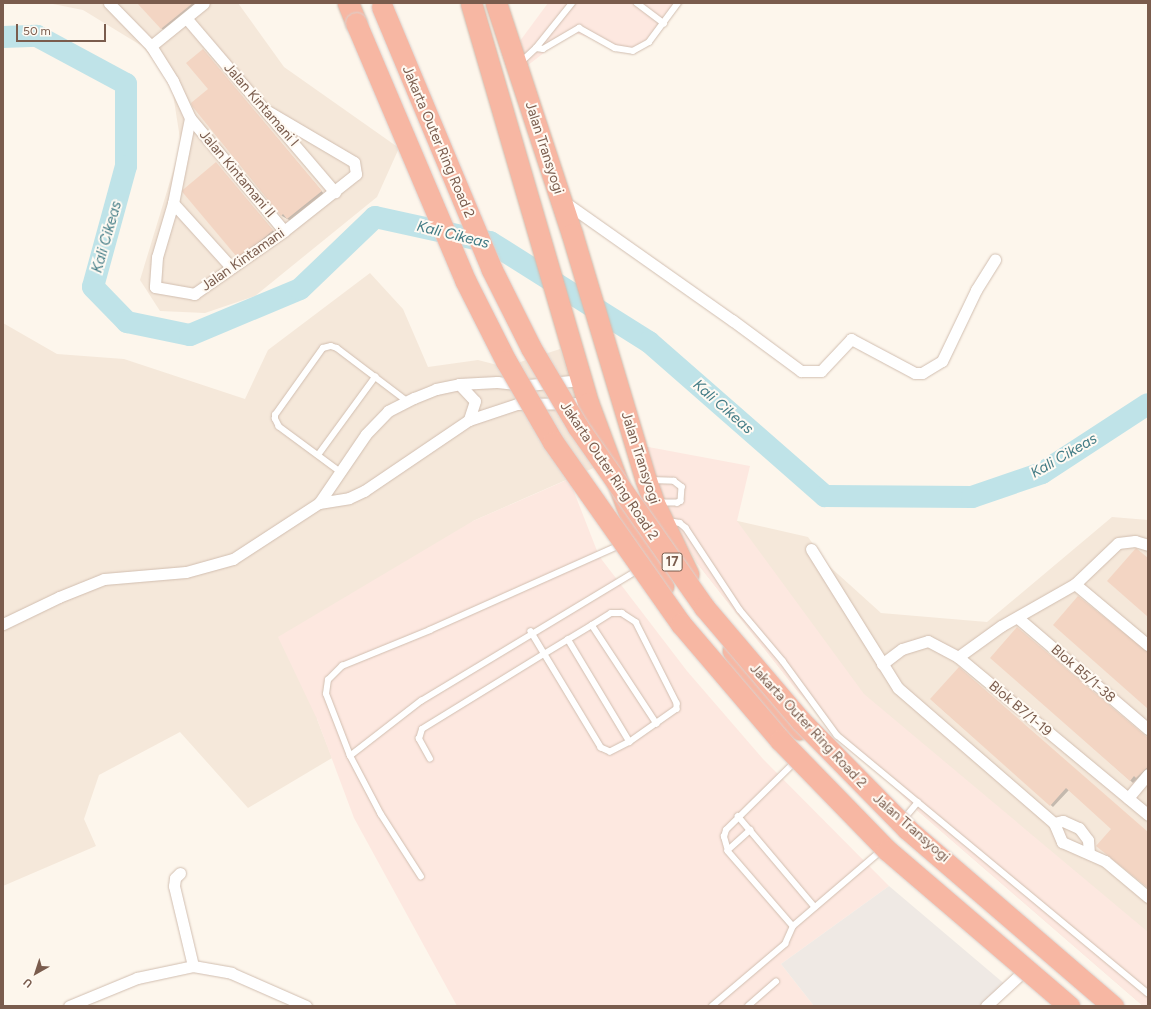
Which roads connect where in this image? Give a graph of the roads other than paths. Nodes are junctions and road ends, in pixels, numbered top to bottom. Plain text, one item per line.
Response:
1 (109, 3) edge
2 (204, 3) edge
3 (348, 3) edge
4 (471, 3) edge
5 (496, 3) edge
6 (572, 3) edge
7 (637, 3) edge
8 (678, 3) edge
9 (381, 5) edge
10 (186, 19) junction
11 (664, 23) junction
12 (151, 46) junction
13 (536, 48) junction
14 (517, 65) junction
15 (264, 108) junction
16 (190, 118) junction
17 (335, 192) junction
18 (560, 199) junction
19 (173, 203) junction
20 (284, 231) junction
21 (995, 259) dead end
22 (231, 267) junction
23 (579, 372) junction
24 (375, 376) junction
25 (459, 384) junction
26 (407, 402) junction
27 (588, 403) junction
28 (470, 420) junction
29 (318, 455) junction
30 (340, 472) junction
31 (646, 480) junction
32 (319, 503) junction
33 (658, 512) junction
34 (638, 537) junction
35 (1148, 545) edge
36 (811, 550) dead end
37 (650, 562) junction
38 (1075, 584) junction
39 (1018, 618) junction
40 (3, 624) edge
41 (592, 625) junction
42 (531, 632) junction
43 (568, 640) junction
44 (1148, 645) edge
45 (544, 654) junction
46 (958, 657) junction
47 (882, 664) junction
48 (657, 724) junction
49 (1148, 729) edge
50 (630, 742) junction
51 (350, 756) junction
52 (430, 759) dead end
53 (794, 763) junction
54 (1148, 774) edge
55 (1128, 798) junction
56 (918, 802) junction
57 (1148, 815) edge
58 (738, 816) junction
59 (902, 821) junction
60 (1054, 823) junction
61 (751, 830) junction
62 (884, 848) junction
63 (728, 851) junction
64 (1089, 853) junction
65 (180, 873) dead end
66 (421, 878) dead end
67 (1148, 897) edge
68 (815, 907) junction
69 (793, 926) junction
70 (193, 966) junction
71 (1025, 970) junction
72 (776, 982) dead end
73 (1148, 993) edge
74 (69, 1006) edge
75 (306, 1006) edge
76 (712, 1006) edge
77 (748, 1006) edge
78 (986, 1006) edge
79 (1068, 1006) edge
80 (1113, 1006) edge
81 (1118, 1006) edge

1 - 12 street
2 - 10 street
3 - 79 highway, Jakarta Outer Ring Road 2 / 17, bridge
4 - 23 highway, Jalan Transyogi
5 - 14 highway, Jalan Transyogi
6 - 13 lane
7 - 11 lane
8 - 11 lane
9 - 80 highway, Jakarta Outer Ring Road 2 / 17, bridge
10 - 12 street
10 - 15 street, Jalan Kintamani I
11 - 13 lane
12 - 16 street
13 - 14 lane
14 - 18 highway, Jalan Transyogi
15 - 17 street, Jalan Kintamani I
15 - 17 street, Jalan Kintamani
16 - 19 street, Jalan Kintamani
16 - 20 street, Jalan Kintamani II
17 - 20 street, Jalan Kintamani
18 - 21 street
18 - 31 highway, Jalan Transyogi
19 - 22 street
19 - 22 street, Jalan Kintamani
20 - 22 street, Jalan Kintamani
23 - 25 street
23 - 27 highway, Jalan Transyogi
24 - 26 lane
24 - 29 lane
24 - 29 lane
25 - 26 street
25 - 28 street
26 - 30 street
27 - 28 street
27 - 34 highway, Jalan Transyogi
28 - 32 street
29 - 30 lane
30 - 32 street
31 - 33 highway, Jalan Transyogi
31 - 33 lane
32 - 40 street
33 - 56 lane
33 - 59 highway, Jalan Transyogi
34 - 37 highway, Jalan Transyogi
34 - 51 lane
35 - 38 street
36 - 47 street
37 - 42 lane
37 - 53 highway, Jalan Transyogi
38 - 39 street
38 - 44 street
39 - 46 street
39 - 49 street, Blok B5/1-38
41 - 43 lane
41 - 48 lane
41 - 48 lane
42 - 45 lane
42 - 51 lane
43 - 45 lane
43 - 50 lane
45 - 50 lane
45 - 52 lane
46 - 47 street, Blok B7/1-19
46 - 55 street, Blok B7/1-19
47 - 60 street
48 - 50 lane
51 - 66 lane
53 - 58 lane
53 - 62 highway, Jalan Transyogi
54 - 55 street
55 - 57 street, Blok B7/1-19
56 - 59 lane
56 - 73 lane
58 - 61 lane
58 - 63 lane
59 - 81 highway, Jalan Transyogi
60 - 64 street
60 - 64 street
61 - 63 lane
61 - 68 lane
62 - 68 lane
62 - 71 highway, Jalan Transyogi
63 - 69 lane
64 - 67 street
65 - 70 street
68 - 69 lane
69 - 76 lane
70 - 74 street
70 - 75 street
71 - 78 street
71 - 79 highway, Jalan Transyogi
72 - 77 lane

